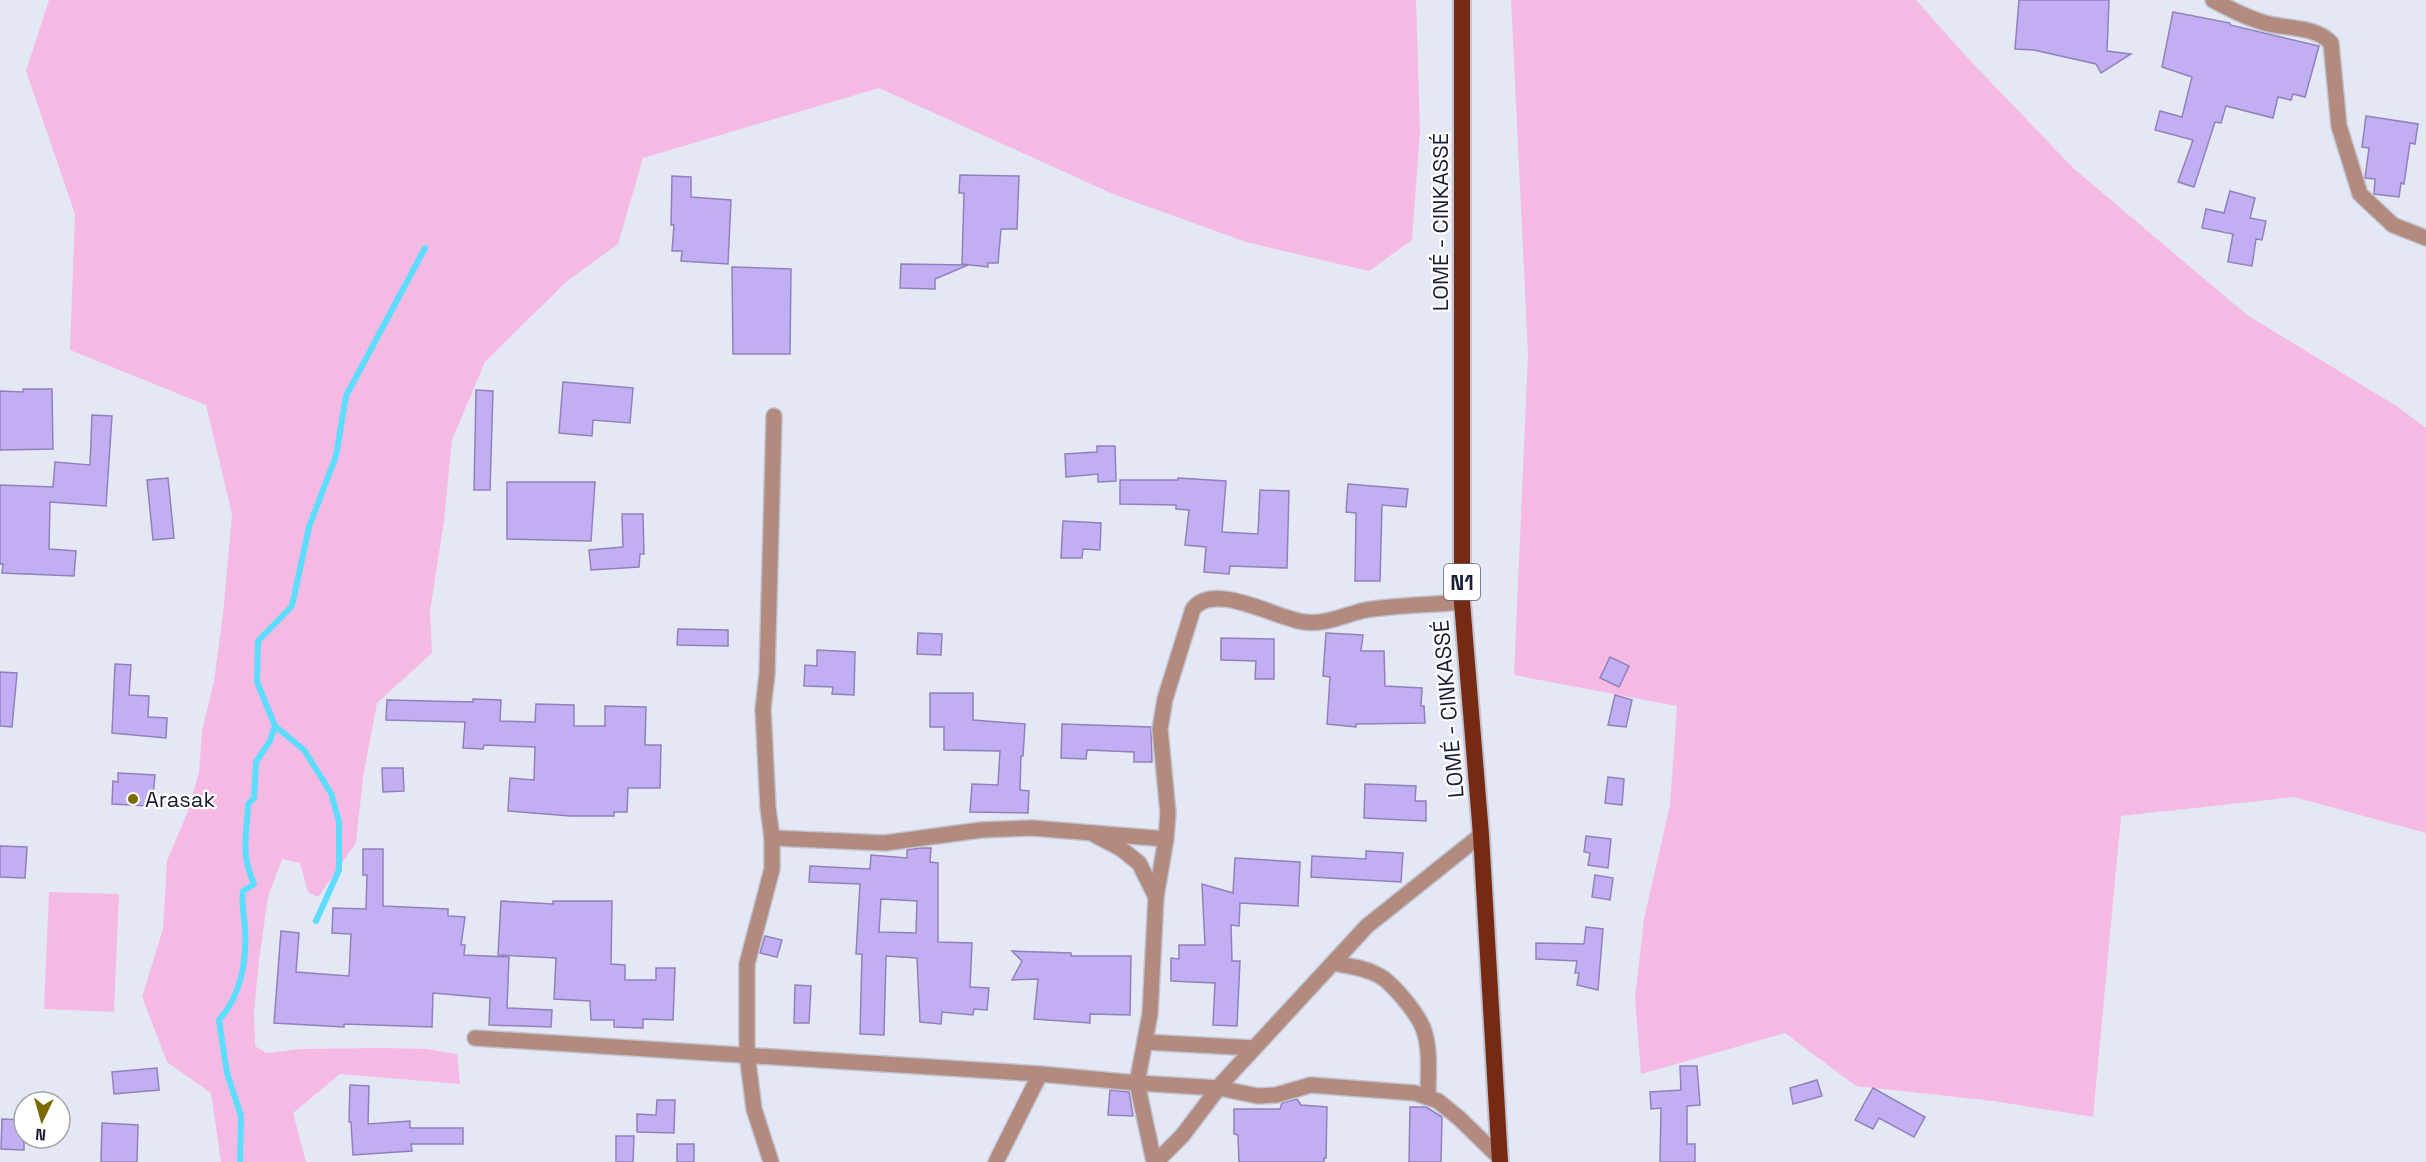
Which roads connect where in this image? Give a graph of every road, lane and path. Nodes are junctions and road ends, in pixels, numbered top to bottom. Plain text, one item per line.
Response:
1 (1462, 0) edge
2 (2213, 0) edge
3 (2426, 238) edge
4 (774, 416) dead end
5 (1462, 602) junction
6 (1089, 832) junction
7 (1481, 834) junction
8 (772, 838) junction
9 (1166, 839) junction
10 (1155, 897) junction
11 (1333, 963) junction
12 (475, 1038) dead end
13 (1145, 1042) junction
14 (1254, 1048) junction
15 (747, 1054) junction
16 (1040, 1074) junction
17 (1137, 1083) junction
18 (1219, 1088) junction
19 (1428, 1097) junction
20 (1500, 1160) edge
21 (771, 1162) edge
22 (996, 1162) edge
23 (1155, 1162) edge

1 - 5 highway, LOMÉ - CINKASSÉ / N1
2 - 3 street
4 - 8 street
5 - 7 highway, LOMÉ - CINKASSÉ / N1
5 - 9 street
6 - 8 street
6 - 9 street
6 - 10 street
7 - 11 street
7 - 20 highway, LOMÉ - CINKASSÉ / N1
8 - 15 street
9 - 10 street
10 - 13 street
11 - 14 street
11 - 19 street
12 - 15 street
13 - 14 street
13 - 17 street
14 - 18 street
15 - 16 street
15 - 21 street
16 - 17 street
16 - 22 street
17 - 18 street
17 - 23 street
18 - 19 street
18 - 23 street
19 - 20 street

